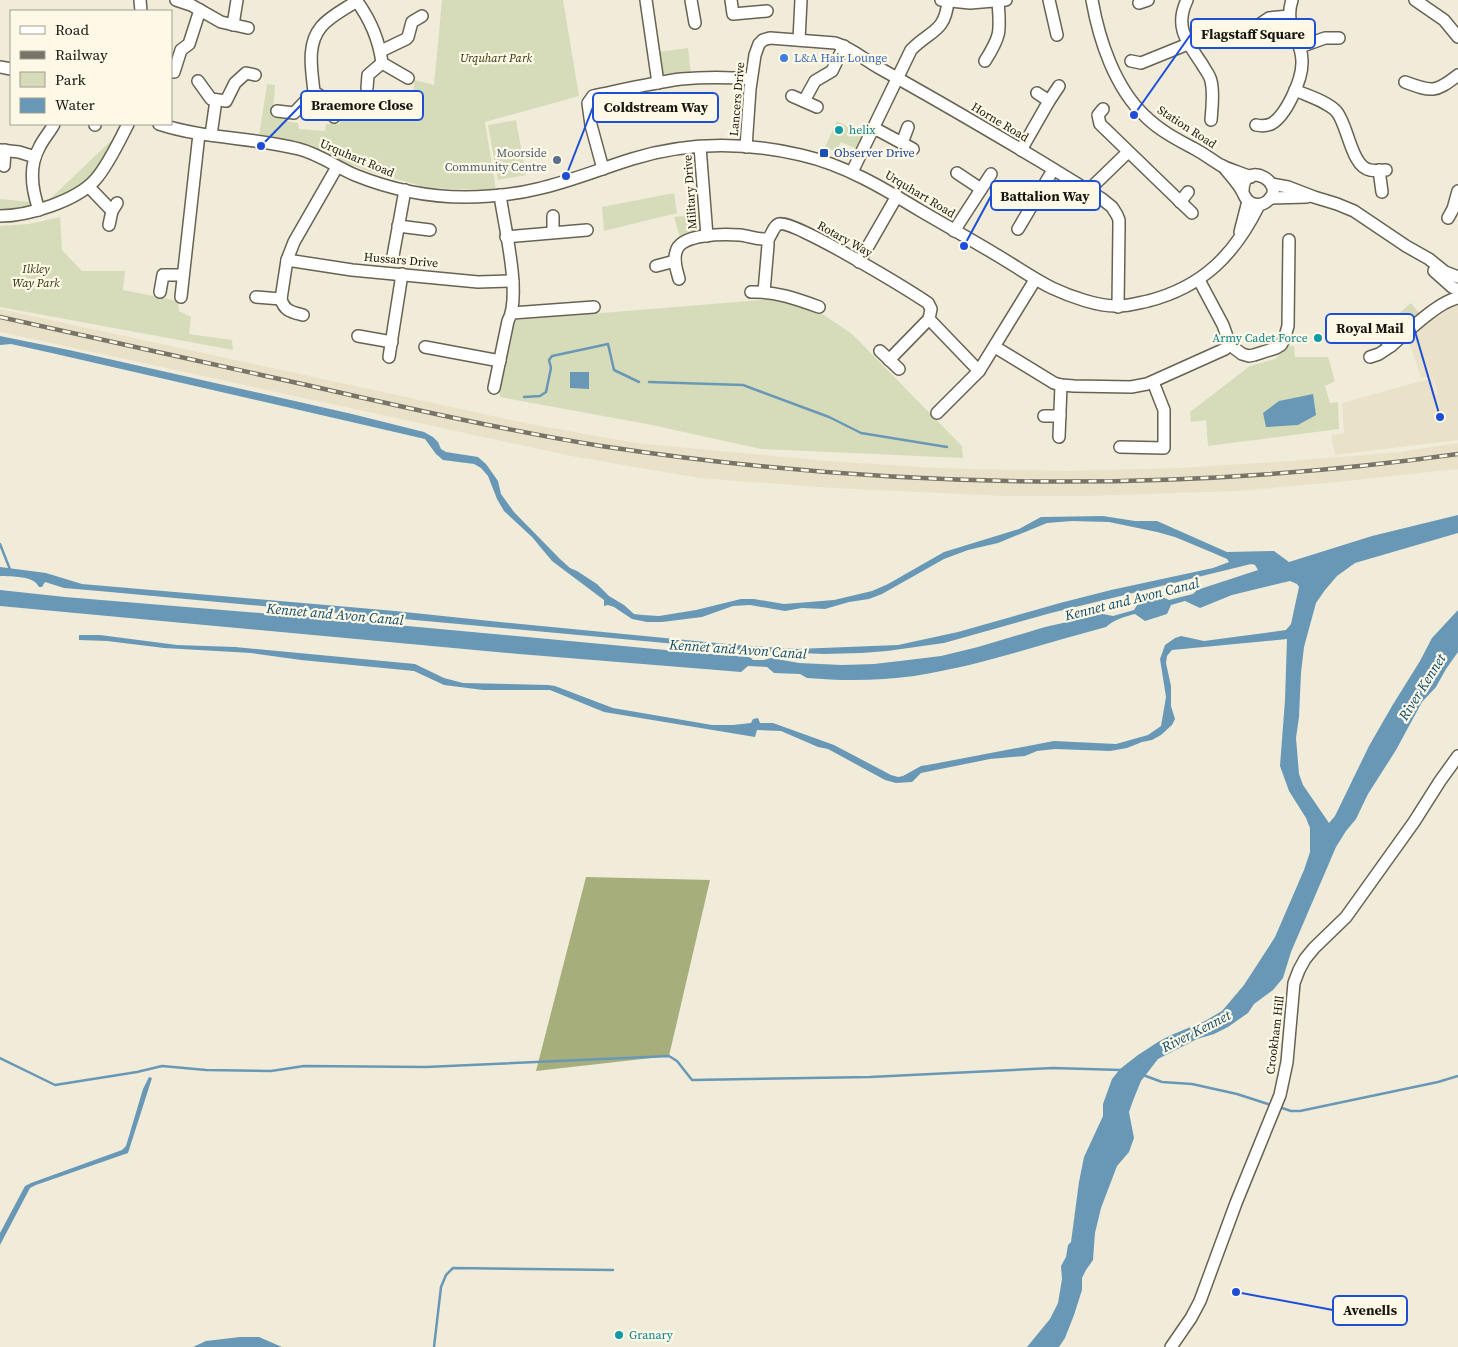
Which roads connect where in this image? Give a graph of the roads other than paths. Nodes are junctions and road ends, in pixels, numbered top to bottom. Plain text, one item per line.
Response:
1 (176, 0) edge
2 (238, 0) edge
3 (646, 0) edge
4 (691, 0) edge
5 (731, 0) edge
6 (801, 0) edge
7 (1002, 0) edge
8 (1049, 0) edge
9 (1092, 0) edge
10 (1174, 0) edge
11 (1292, 0) edge
12 (356, 1) edge
13 (945, 1) edge
14 (1186, 2) edge
15 (1422, 2) edge
16 (200, 10) junction
17 (767, 11) dead end
18 (422, 16) dead end
19 (1289, 16) junction
20 (695, 23) dead end
21 (233, 25) junction
22 (248, 28) dead end
23 (1239, 34) dead end
24 (1057, 35) dead end
25 (1458, 37) edge
26 (776, 38) joint
27 (1339, 38) dead end
28 (799, 40) junction
29 (1188, 44) junction
30 (844, 46) junction
31 (1300, 47) junction
32 (381, 51) junction
33 (986, 60) dead end
34 (382, 63) junction
35 (1138, 65) dead end
36 (172, 72) edge
37 (255, 75) dead end
38 (1458, 75) edge
39 (408, 78) dead end
40 (898, 78) junction
41 (751, 79) junction
42 (198, 81) dead end
43 (658, 82) junction
44 (1405, 82) dead end
45 (1059, 86) dead end
46 (367, 88) dead end
47 (1295, 90) junction
48 (314, 92) junction
49 (1037, 93) dead end
50 (792, 96) dead end
51 (216, 100) junction
52 (804, 101) junction
53 (1049, 101) junction
54 (817, 107) dead end
55 (1103, 109) dead end
56 (277, 111) dead end
57 (334, 117) dead end
58 (1211, 120) dead end
59 (53, 125) edge
60 (127, 125) edge
61 (162, 125) edge
62 (1256, 125) dead end
63 (908, 127) dead end
64 (874, 128) junction
65 (205, 134) junction
66 (902, 143) junction
67 (700, 146) junction
68 (746, 146) junction
69 (913, 149) dead end
70 (3, 150) edge
71 (1021, 150) junction
72 (1128, 152) junction
73 (35, 157) junction
74 (4, 166) dead end
75 (1223, 166) junction
76 (337, 167) junction
77 (603, 169) junction
78 (1053, 170) junction
79 (852, 172) junction
80 (957, 173) dead end
81 (991, 174) dead end
82 (1251, 176) junction
83 (1271, 184) junction
84 (88, 187) junction
85 (981, 189) junction
86 (405, 190) junction
87 (1090, 191) junction
88 (1458, 191) edge
89 (1188, 192) dead end
90 (1382, 192) dead end
91 (500, 195) junction
92 (897, 196) junction
93 (1314, 197) junction
94 (1270, 198) junction
95 (1017, 199) dead end
96 (1250, 199) junction
97 (1180, 202) junction
98 (1030, 208) junction
99 (39, 210) junction
100 (1192, 213) dead end
101 (1453, 213) edge
102 (0, 216) edge
103 (553, 216) dead end
104 (109, 225) dead end
105 (398, 226) junction
106 (1018, 228) dead end
107 (430, 230) dead end
108 (587, 230) dead end
109 (954, 231) junction
110 (553, 232) junction
111 (706, 236) junction
112 (506, 237) junction
113 (768, 239) junction
114 (1406, 246) junction
115 (1293, 247) dead end
116 (393, 256) dead end
117 (1429, 258) junction
118 (287, 260) junction
119 (675, 261) junction
120 (859, 262) junction
121 (656, 266) dead end
122 (1458, 269) edge
123 (402, 274) junction
124 (182, 275) junction
125 (1458, 277) edge
126 (679, 279) dead end
127 (1035, 280) junction
128 (1199, 280) junction
129 (513, 281) junction
130 (1458, 290) edge
131 (160, 292) dead end
132 (751, 292) dead end
133 (770, 293) junction
134 (181, 297) dead end
135 (256, 297) dead end
136 (1458, 298) edge
137 (280, 300) junction
138 (1118, 306) junction
139 (594, 307) dead end
140 (819, 307) dead end
141 (512, 313) junction
142 (303, 314) dead end
143 (929, 319) junction
144 (1368, 320) dead end
145 (358, 336) dead end
146 (392, 342) junction
147 (1230, 345) junction
148 (1391, 346) junction
149 (425, 347) dead end
150 (995, 347) junction
151 (389, 357) dead end
152 (1370, 357) dead end
153 (500, 361) junction
154 (899, 369) dead end
155 (979, 371) junction
156 (1153, 382) junction
157 (1061, 385) junction
158 (494, 388) dead end
159 (937, 413) dead end
160 (1044, 416) dead end
161 (1060, 416) junction
162 (1164, 430) junction
163 (1177, 431) dead end
164 (1059, 437) dead end
165 (1120, 447) dead end
166 (1458, 756) edge
167 (1171, 1347) edge

1 - 16 street
2 - 21 street
3 - 43 street
4 - 20 street
5 - 17 street
6 - 28 street
7 - 13 street
7 - 33 street
8 - 24 street
9 - 75 street, Station Road
10 - 14 street
11 - 19 street
12 - 32 street
12 - 48 street
13 - 40 street
14 - 29 street
15 - 25 street
16 - 21 street
16 - 36 street
18 - 32 street
19 - 23 street
19 - 31 street
21 - 22 street
26 - 28 street, Horne Road
26 - 41 street, Lancers Drive
27 - 31 street
28 - 30 street, Horne Road
29 - 35 street
29 - 58 street
30 - 40 street, Horne Road
30 - 52 street
31 - 47 street
32 - 34 street
34 - 39 street
34 - 46 street
37 - 51 street
38 - 44 street
40 - 64 street
40 - 71 street, Horne Road
41 - 43 street
41 - 68 street, Lancers Drive
42 - 51 street
43 - 77 street
45 - 53 street
47 - 62 street
47 - 90 street
48 - 56 street
48 - 57 street
49 - 53 street
50 - 52 street
51 - 65 street
52 - 54 street
53 - 71 street
55 - 72 street
59 - 73 street
60 - 84 street
61 - 65 street, Urquhart Road
63 - 66 street
64 - 66 street
64 - 79 street
65 - 76 street, Urquhart Road
65 - 124 street
66 - 69 street
67 - 68 street, Urquhart Road
67 - 77 street, Urquhart Road
67 - 111 street, Military Drive
68 - 79 street, Urquhart Road
70 - 73 street
70 - 74 street
71 - 78 street, Horne Road
72 - 87 street
72 - 97 street
73 - 99 street
75 - 82 street, Station Road
75 - 96 street, Station Road
76 - 86 street, Urquhart Road
76 - 118 street
77 - 91 street, Urquhart Road
78 - 87 street, Horne Road
78 - 98 street
79 - 92 street, Urquhart Road
80 - 85 street
81 - 85 street
82 - 83 street, Station Road
82 - 96 street
83 - 93 street, Station Road
83 - 94 street
84 - 99 street
84 - 104 street
85 - 109 street
86 - 91 street, Urquhart Road
86 - 105 street
87 - 138 street, Horne Road
88 - 101 street
89 - 97 street
91 - 112 street
92 - 109 street, Urquhart Road
92 - 120 street
93 - 94 street, Station Road
93 - 114 street, Station Road
94 - 96 street, Station Road
95 - 98 street
96 - 128 street, Urquhart Road
97 - 100 street
98 - 106 street
99 - 102 street
103 - 110 street
105 - 107 street
105 - 116 street
108 - 110 street
109 - 127 street, Urquhart Road
110 - 112 street
111 - 113 street
111 - 119 street
112 - 129 street
113 - 120 street, Rotary Way
113 - 133 street
114 - 117 street, Station Road
114 - 130 street, Station Road
115 - 147 street
117 - 122 street
117 - 125 street, Station Road
118 - 123 street, Hussars Drive
118 - 137 street
119 - 121 street
119 - 126 street
120 - 143 street, Rotary Way
123 - 129 street, Hussars Drive
123 - 146 street
124 - 131 street
124 - 134 street
127 - 138 street, Urquhart Road
127 - 150 street
128 - 138 street, Urquhart Road
128 - 147 street
129 - 141 street
132 - 133 street
133 - 140 street
135 - 137 street
136 - 148 street
137 - 142 street
139 - 141 street
141 - 153 street
143 - 154 street
143 - 155 street, Rotary Way
144 - 148 street
145 - 146 street
146 - 151 street
147 - 156 street
148 - 152 street
149 - 153 street
150 - 155 street
150 - 157 street
153 - 158 street
155 - 159 street
156 - 157 street
156 - 162 street
157 - 161 street
160 - 161 street
161 - 164 street
162 - 163 street
162 - 165 street
166 - 167 street, Crookham Hill

